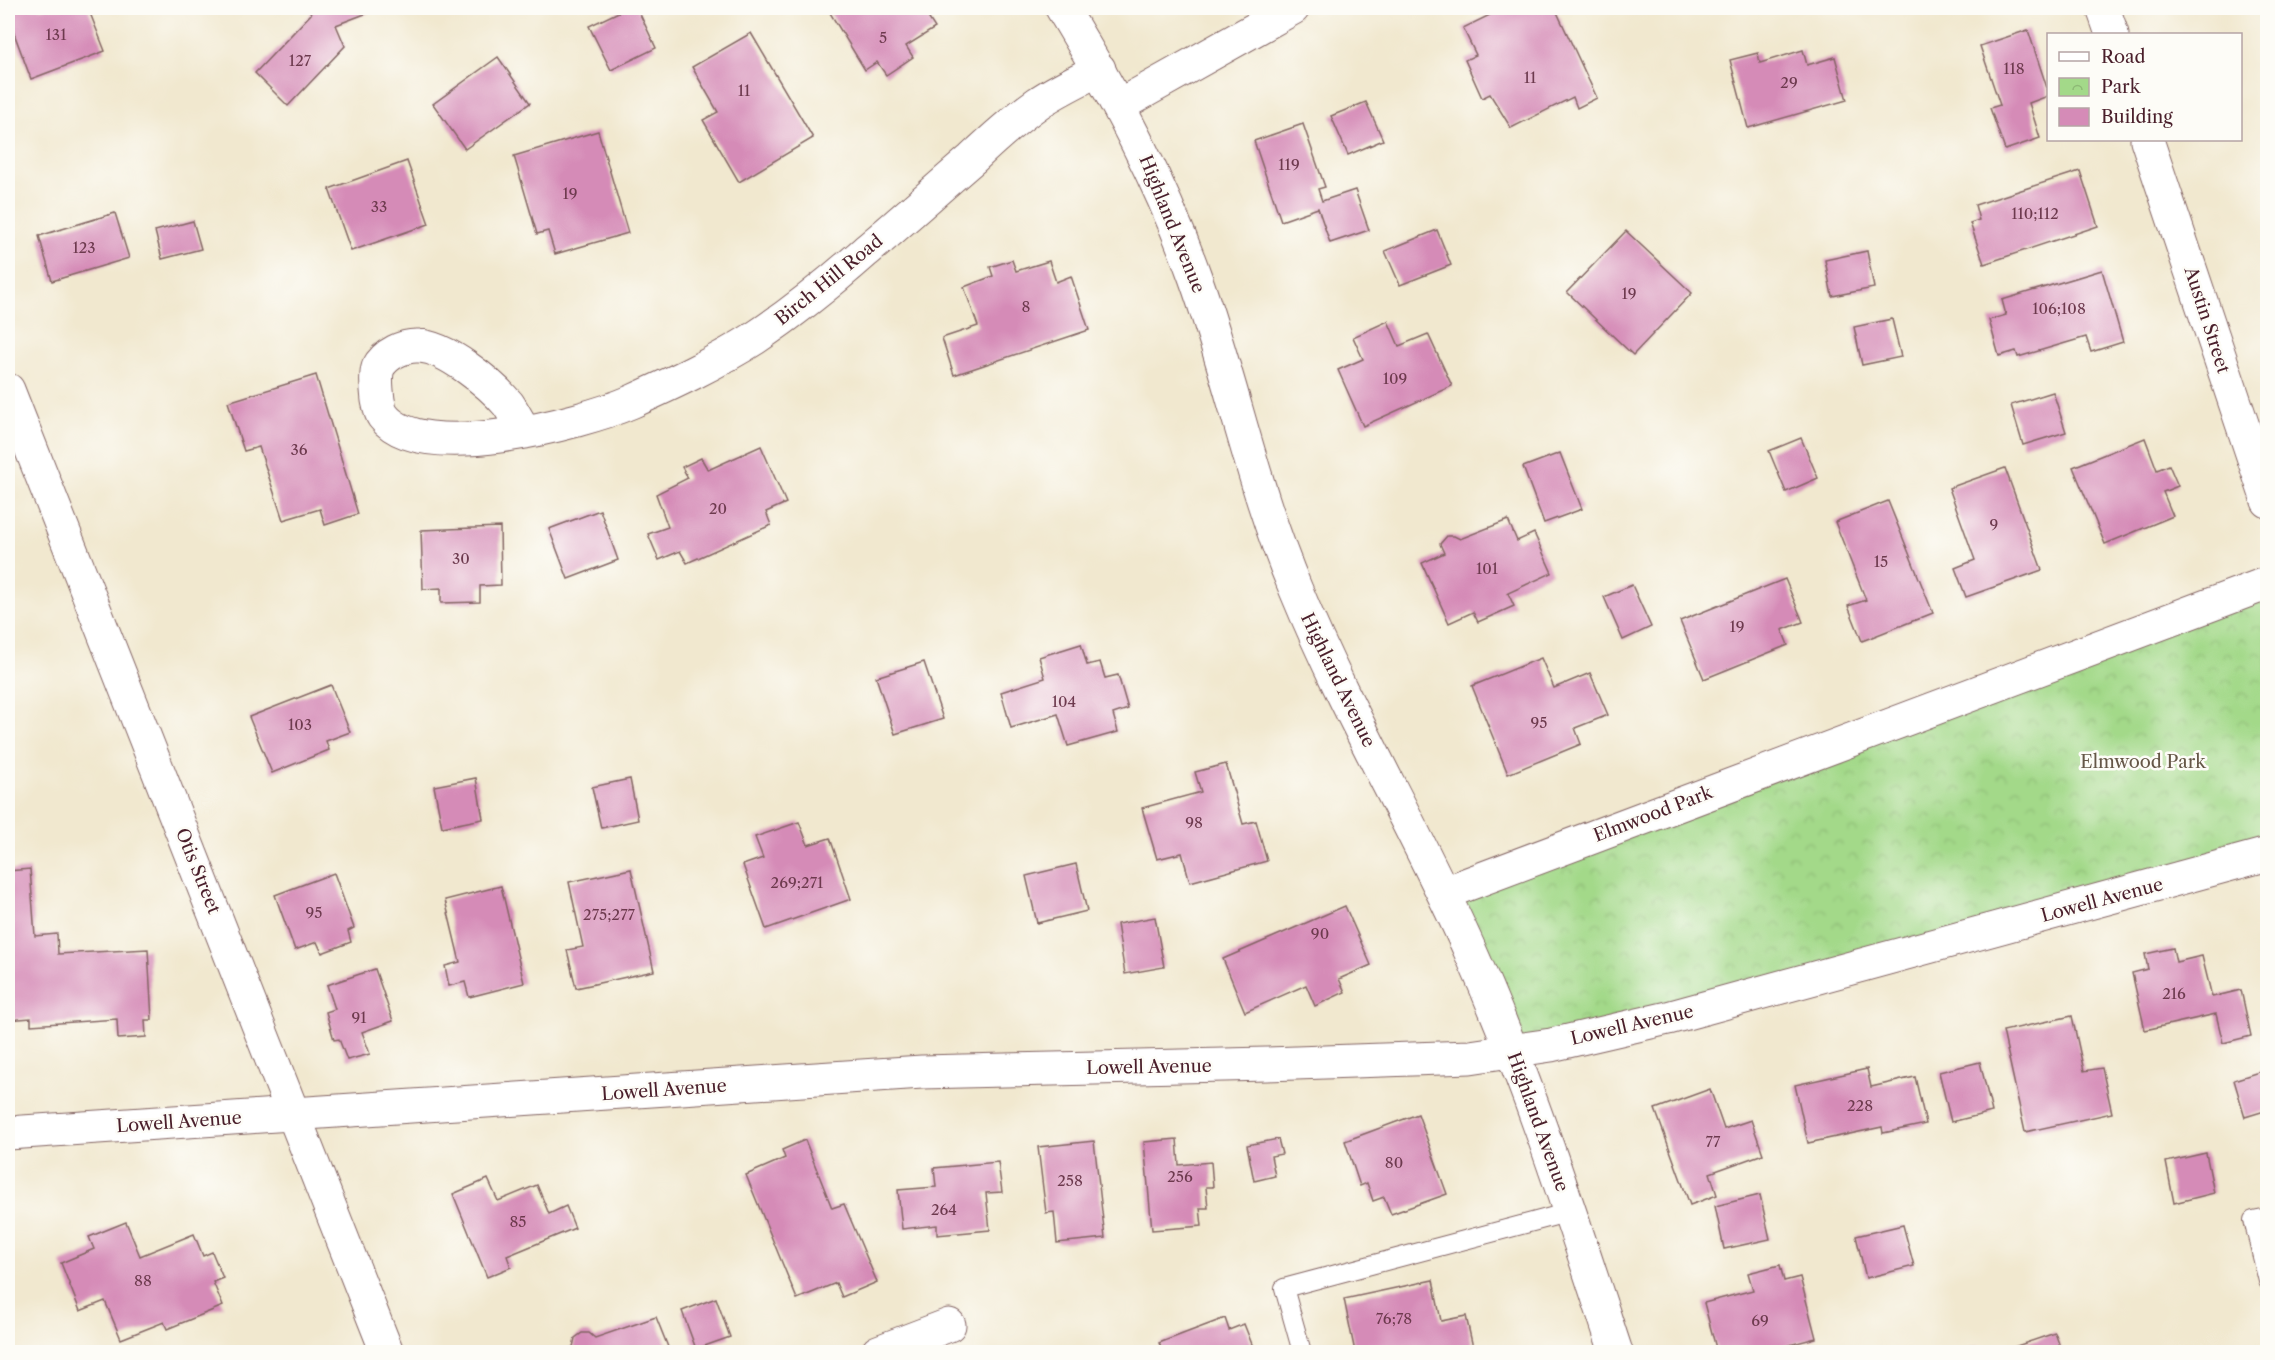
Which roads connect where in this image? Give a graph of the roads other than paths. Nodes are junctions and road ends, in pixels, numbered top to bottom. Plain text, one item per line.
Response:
1 (1062, 8) edge
2 (1293, 8) edge
3 (2103, 8) edge
4 (2112, 33) edge
5 (1099, 69) junction
6 (1120, 105) junction
7 (2147, 141) edge
8 (8, 390) edge
9 (525, 432) dead end
10 (2268, 501) edge
11 (2268, 584) edge
12 (2268, 854) edge
13 (1444, 893) junction
14 (1513, 1051) junction
15 (294, 1115) junction
16 (8, 1133) edge
17 (1570, 1212) junction
18 (2268, 1217) edge
19 (2268, 1281) edge
20 (948, 1325) dead end
21 (387, 1353) edge
22 (878, 1353) edge
23 (1302, 1353) edge
24 (1616, 1353) edge

1 - 5 street, Highland Avenue
2 - 6 street
3 - 4 street
5 - 6 street, Highland Avenue
5 - 9 street, Birch Hill Road
6 - 13 street, Highland Avenue
7 - 10 street, Austin Street
8 - 15 street, Otis Street
11 - 13 street, Elmwood Park
12 - 14 street, Lowell Avenue
13 - 14 street, Highland Avenue
14 - 15 street, Lowell Avenue
14 - 17 street, Highland Avenue
15 - 16 street, Lowell Avenue
15 - 21 street, Otis Street
17 - 23 lane
17 - 24 street, Highland Avenue
18 - 19 lane
20 - 22 street

